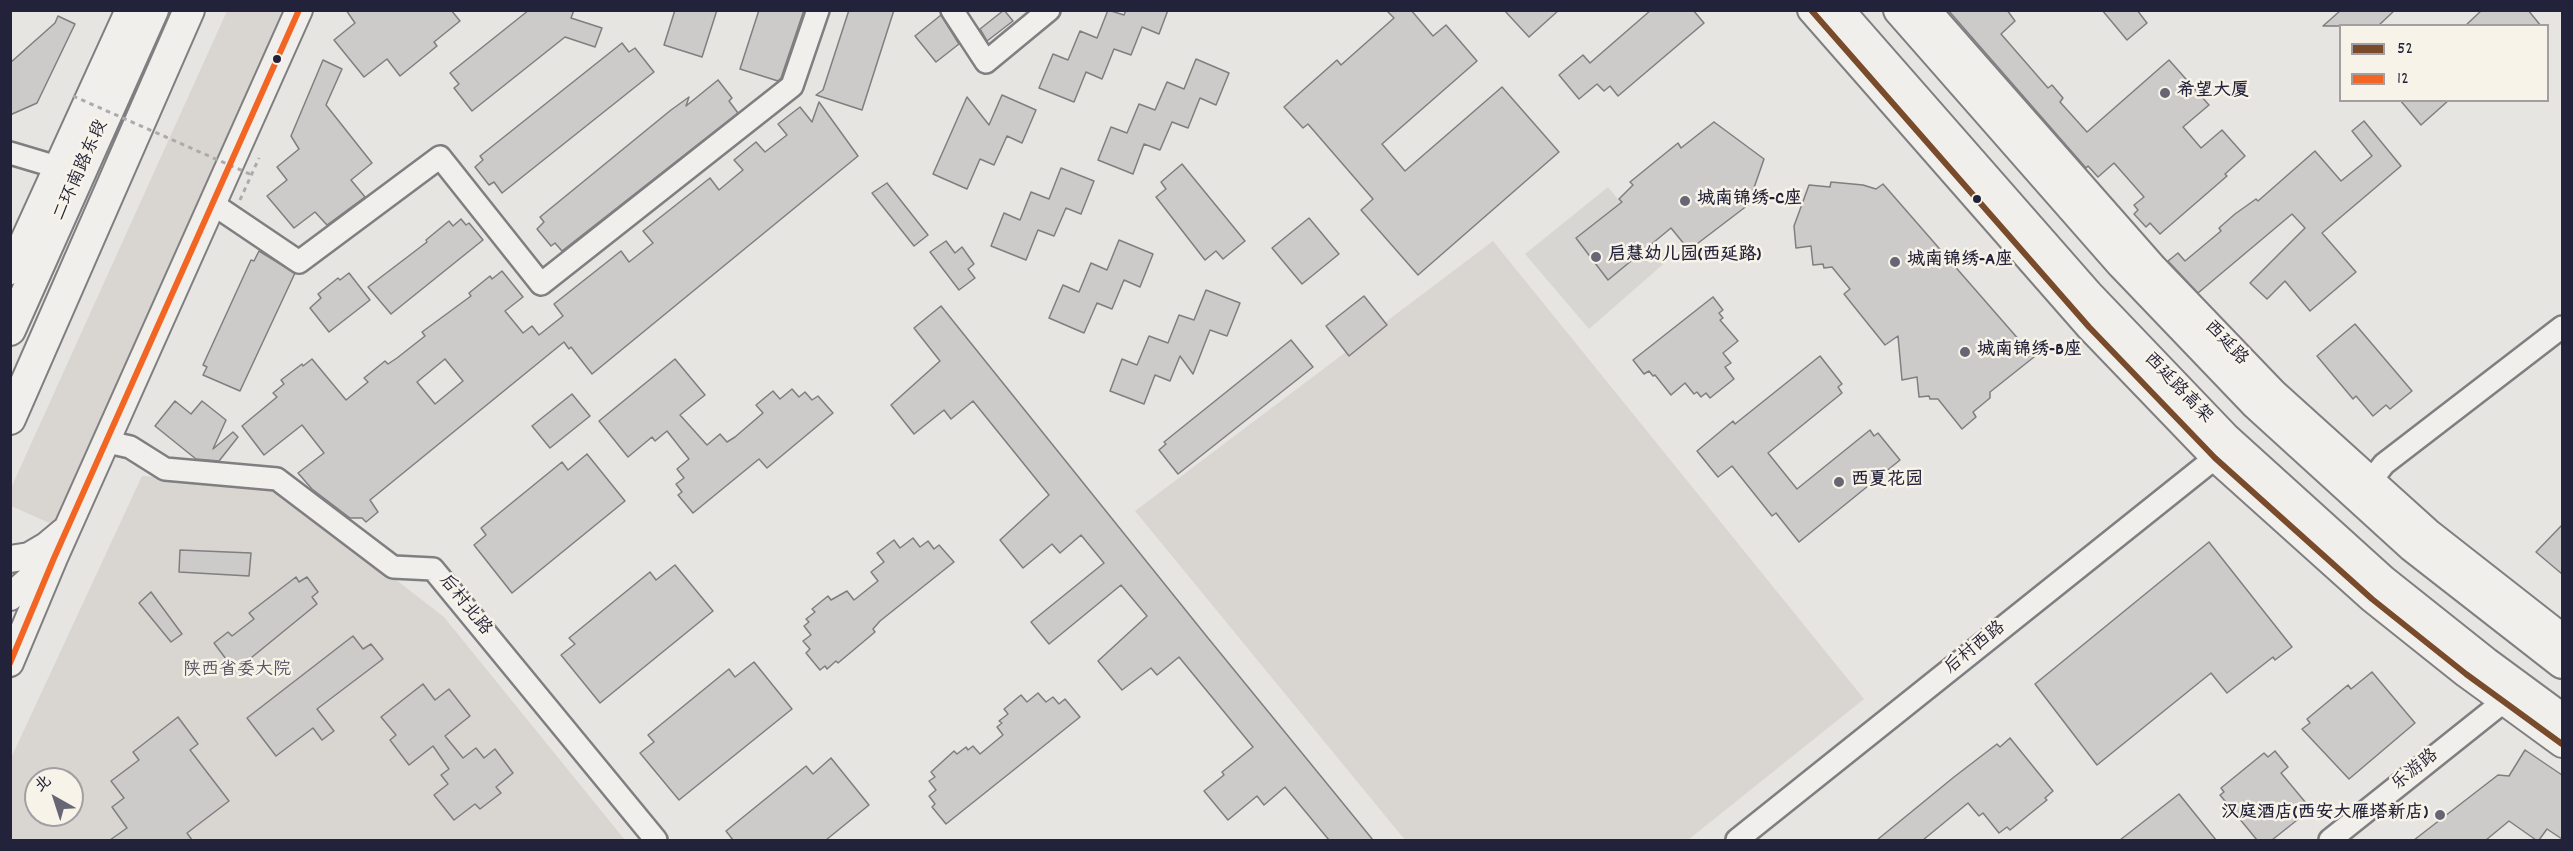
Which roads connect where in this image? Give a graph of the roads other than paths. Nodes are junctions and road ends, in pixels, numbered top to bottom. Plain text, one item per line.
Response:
1 (129, 10) edge
2 (153, 10) edge
3 (189, 10) edge
4 (299, 10) edge
5 (818, 10) edge
6 (952, 10) edge
7 (1049, 10) edge
8 (1811, 10) edge
9 (1838, 10) edge
10 (1899, 10) edge
11 (1927, 10) edge
12 (10, 153) edge
13 (57, 167) junction
14 (213, 204) junction
15 (10, 271) edge
16 (2562, 327) edge
17 (10, 330) edge
18 (11, 420) edge
19 (108, 442) junction
20 (2216, 458) junction
21 (2370, 482) junction
22 (68, 528) junction
23 (54, 558) junction
24 (10, 559) edge
25 (10, 597) edge
26 (2562, 637) edge
27 (10, 663) edge
28 (2562, 663) edge
29 (2503, 702) junction
30 (2562, 719) edge
31 (2562, 744) edge
32 (656, 840) edge
33 (1737, 840) edge
34 (2330, 840) edge

1 - 13 main road
2 - 17 highway, 二环南路东段
3 - 18 highway
4 - 14 main road
5 - 14 street
6 - 7 street
8 - 20 main road
9 - 30 highway, 西延路高架
10 - 28 highway
11 - 21 main road, 西延路
12 - 13 street
13 - 15 main road
14 - 19 main road
16 - 21 street
19 - 22 main road
19 - 32 street, 后村北路
20 - 29 main road
20 - 33 street, 后村西路
21 - 26 main road, 西延路
22 - 23 main road
22 - 24 main road
23 - 25 main road
23 - 27 main road
29 - 31 main road
29 - 34 street, 乐游路

